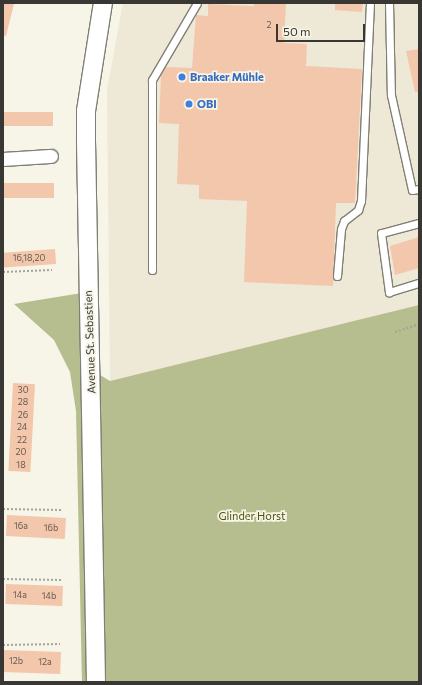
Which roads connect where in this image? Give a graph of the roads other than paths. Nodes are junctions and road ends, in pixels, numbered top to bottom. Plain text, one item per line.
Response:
1 (103, 3) edge
2 (370, 3) edge
3 (389, 3) edge
4 (198, 4) edge
5 (52, 156) dead end
6 (3, 159) edge
7 (419, 189) edge
8 (419, 223) edge
9 (152, 270) dead end
10 (337, 276) dead end
11 (419, 284) edge
12 (96, 682) edge

1 - 12 main road, Avenue St. Sebastien
2 - 10 lane
3 - 7 lane
4 - 9 lane
5 - 6 street
8 - 11 lane

